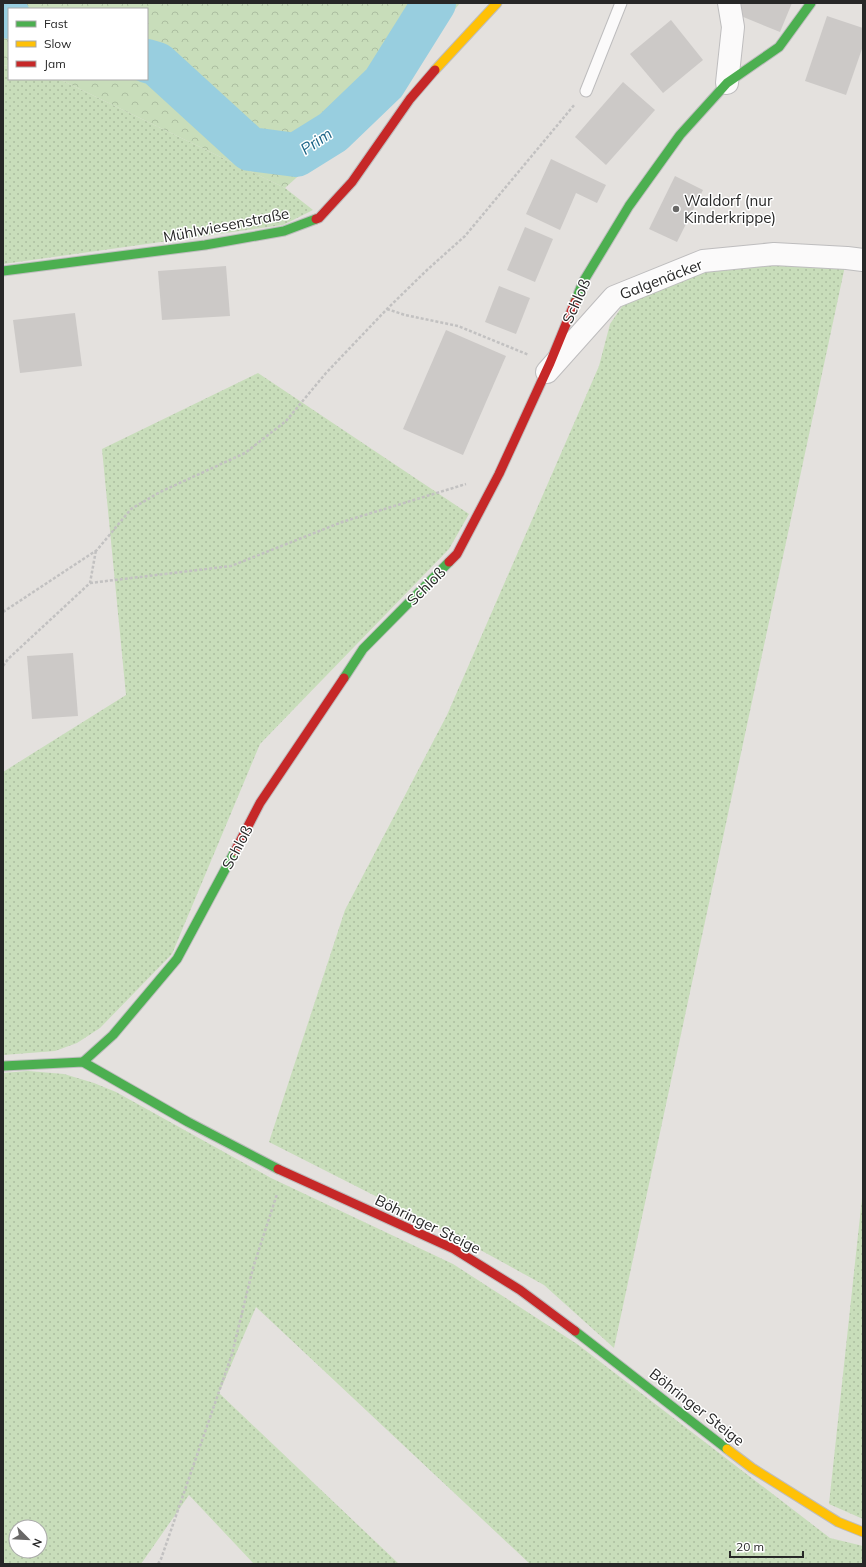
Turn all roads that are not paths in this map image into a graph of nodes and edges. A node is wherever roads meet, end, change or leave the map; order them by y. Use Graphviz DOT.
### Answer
graph roads {
  1 [pos="497,3"];
  2 [pos="621,3"];
  3 [pos="729,3"];
  4 [pos="811,3"];
  5 [pos="727,83"];
  6 [pos="586,91"];
  7 [pos="863,260"];
  8 [pos="3,271"];
  9 [pos="546,371"];
  10 [pos="83,1062"];
  11 [pos="3,1066"];
  12 [pos="863,1532"];
  1 -- 8 [label="street, Mühlwiesenstraße"];
  2 -- 6 [label="lane"];
  3 -- 5 [label="street"];
  4 -- 5 [label="street, Schloß"];
  5 -- 9 [label="street, Schloß"];
  7 -- 9 [label="street, Galgenäcker"];
  9 -- 10 [label="street, Schloß"];
  10 -- 11 [label="street"];
  10 -- 12 [label="street, Böhringer Steige"];
}
